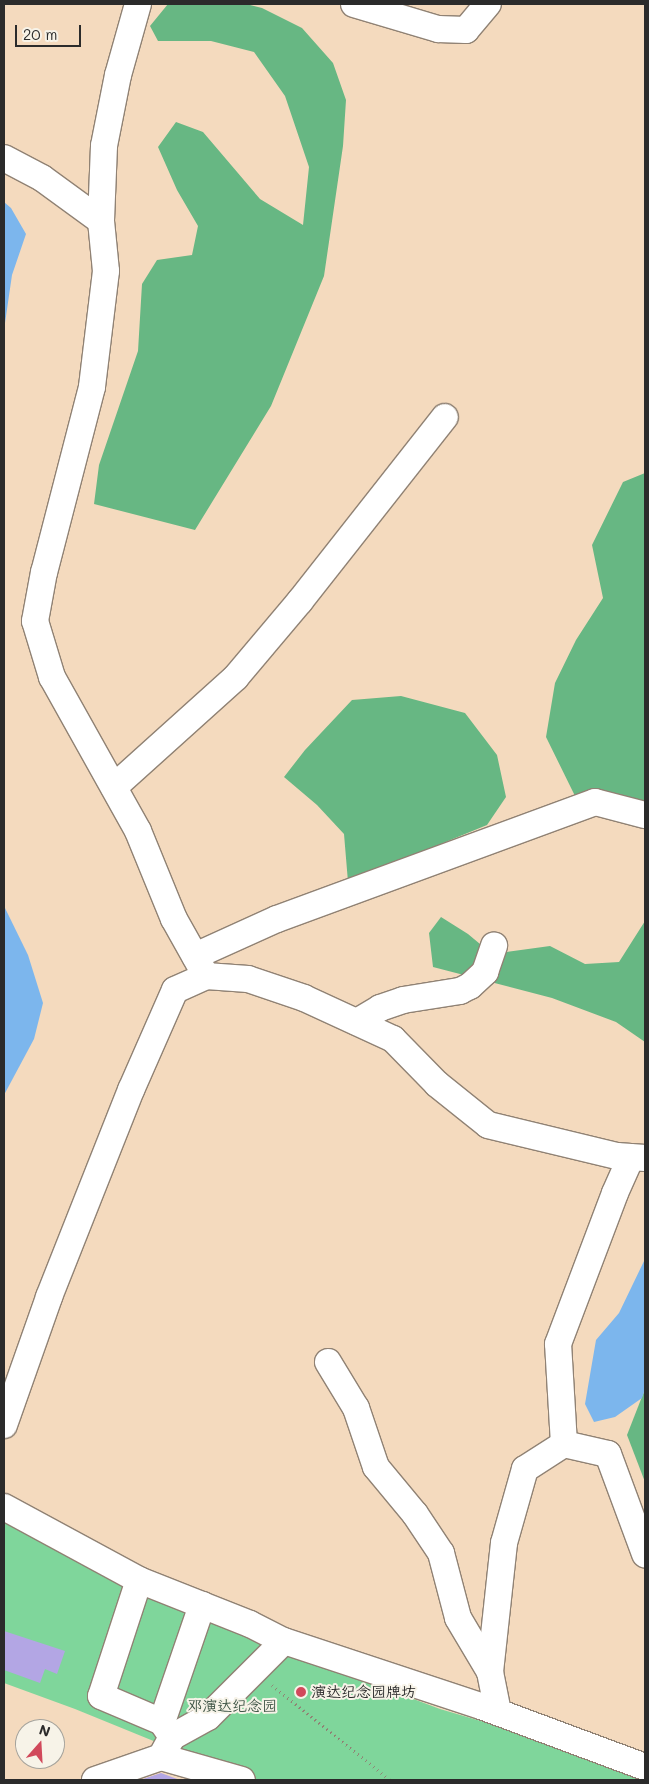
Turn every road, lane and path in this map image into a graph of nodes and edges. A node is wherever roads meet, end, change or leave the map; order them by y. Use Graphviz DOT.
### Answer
graph roads {
  1 [pos="138,4"];
  2 [pos="354,4"];
  3 [pos="488,4"];
  4 [pos="4,158"];
  5 [pos="100,220"];
  6 [pos="445,417"];
  7 [pos="114,787"];
  8 [pos="645,814"];
  9 [pos="494,946"];
  10 [pos="201,966"];
  11 [pos="357,1022"];
  12 [pos="638,1158"];
  13 [pos="328,1362"];
  14 [pos="4,1424"];
  15 [pos="564,1444"];
  16 [pos="5,1512"];
  17 [pos="645,1554"];
  18 [pos="139,1580"];
  19 [pos="202,1605"];
  20 [pos="284,1641"];
  21 [pos="254,1672"];
  22 [pos="490,1672"];
  23 [pos="498,1712"];
  24 [pos="165,1739"];
  25 [pos="645,1767"];
  26 [pos="95,1780"];
  27 [pos="242,1780"];
  28 [pos="390,1780"];
  1 -- 5 [label="street"];
  2 -- 3 [label="street"];
  4 -- 5 [label="street"];
  5 -- 7 [label="street"];
  6 -- 7 [label="street"];
  7 -- 10 [label="street"];
  8 -- 10 [label="street"];
  9 -- 11 [label="street"];
  10 -- 11 [label="street"];
  10 -- 14 [label="street"];
  11 -- 12 [label="street"];
  12 -- 15 [label="street"];
  13 -- 22 [label="street"];
  15 -- 17 [label="street"];
  15 -- 22 [label="street"];
  16 -- 18 [label="street"];
  18 -- 19 [label="street"];
  18 -- 24 [label="street"];
  19 -- 20 [label="street"];
  19 -- 24 [label="street"];
  20 -- 21 [label="street"];
  20 -- 23 [label="street"];
  21 -- 24 [label="street"];
  21 -- 28 [label="path"];
  22 -- 23 [label="street"];
  23 -- 25 [label="street"];
  24 -- 26 [label="street"];
  24 -- 27 [label="street"];
}
